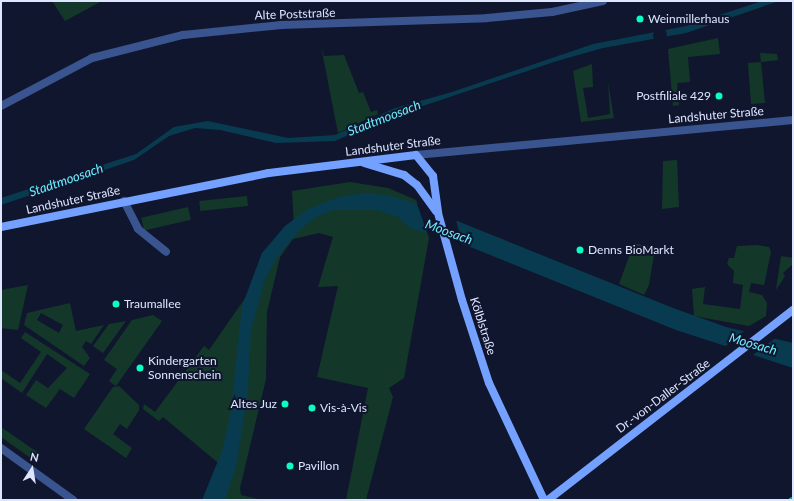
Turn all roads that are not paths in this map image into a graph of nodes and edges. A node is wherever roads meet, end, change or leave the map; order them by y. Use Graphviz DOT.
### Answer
graph roads {
  1 [pos="603,1"];
  2 [pos="1,106"];
  3 [pos="793,120"];
  4 [pos="416,155"];
  5 [pos="359,162"];
  6 [pos="124,201"];
  7 [pos="438,213"];
  8 [pos="1,227"];
  9 [pos="166,252"];
  10 [pos="793,310"];
  11 [pos="1,448"];
  12 [pos="73,500"];
  13 [pos="544,500"];
  14 [pos="548,500"];
  1 -- 2 [label="street, Alte Poststraße"];
  3 -- 4 [label="street, Landshuter Straße"];
  4 -- 5 [label="main road, Landshuter Straße"];
  4 -- 7 [label="main road, Kölblstraße"];
  5 -- 6 [label="main road, Landshuter Straße"];
  5 -- 7 [label="main road"];
  6 -- 8 [label="main road, Landshuter Straße"];
  6 -- 9 [label="street"];
  7 -- 13 [label="main road, Kölblstraße"];
  10 -- 14 [label="main road, Dr.-von-Daller-Straße"];
  11 -- 12 [label="street"];
}
